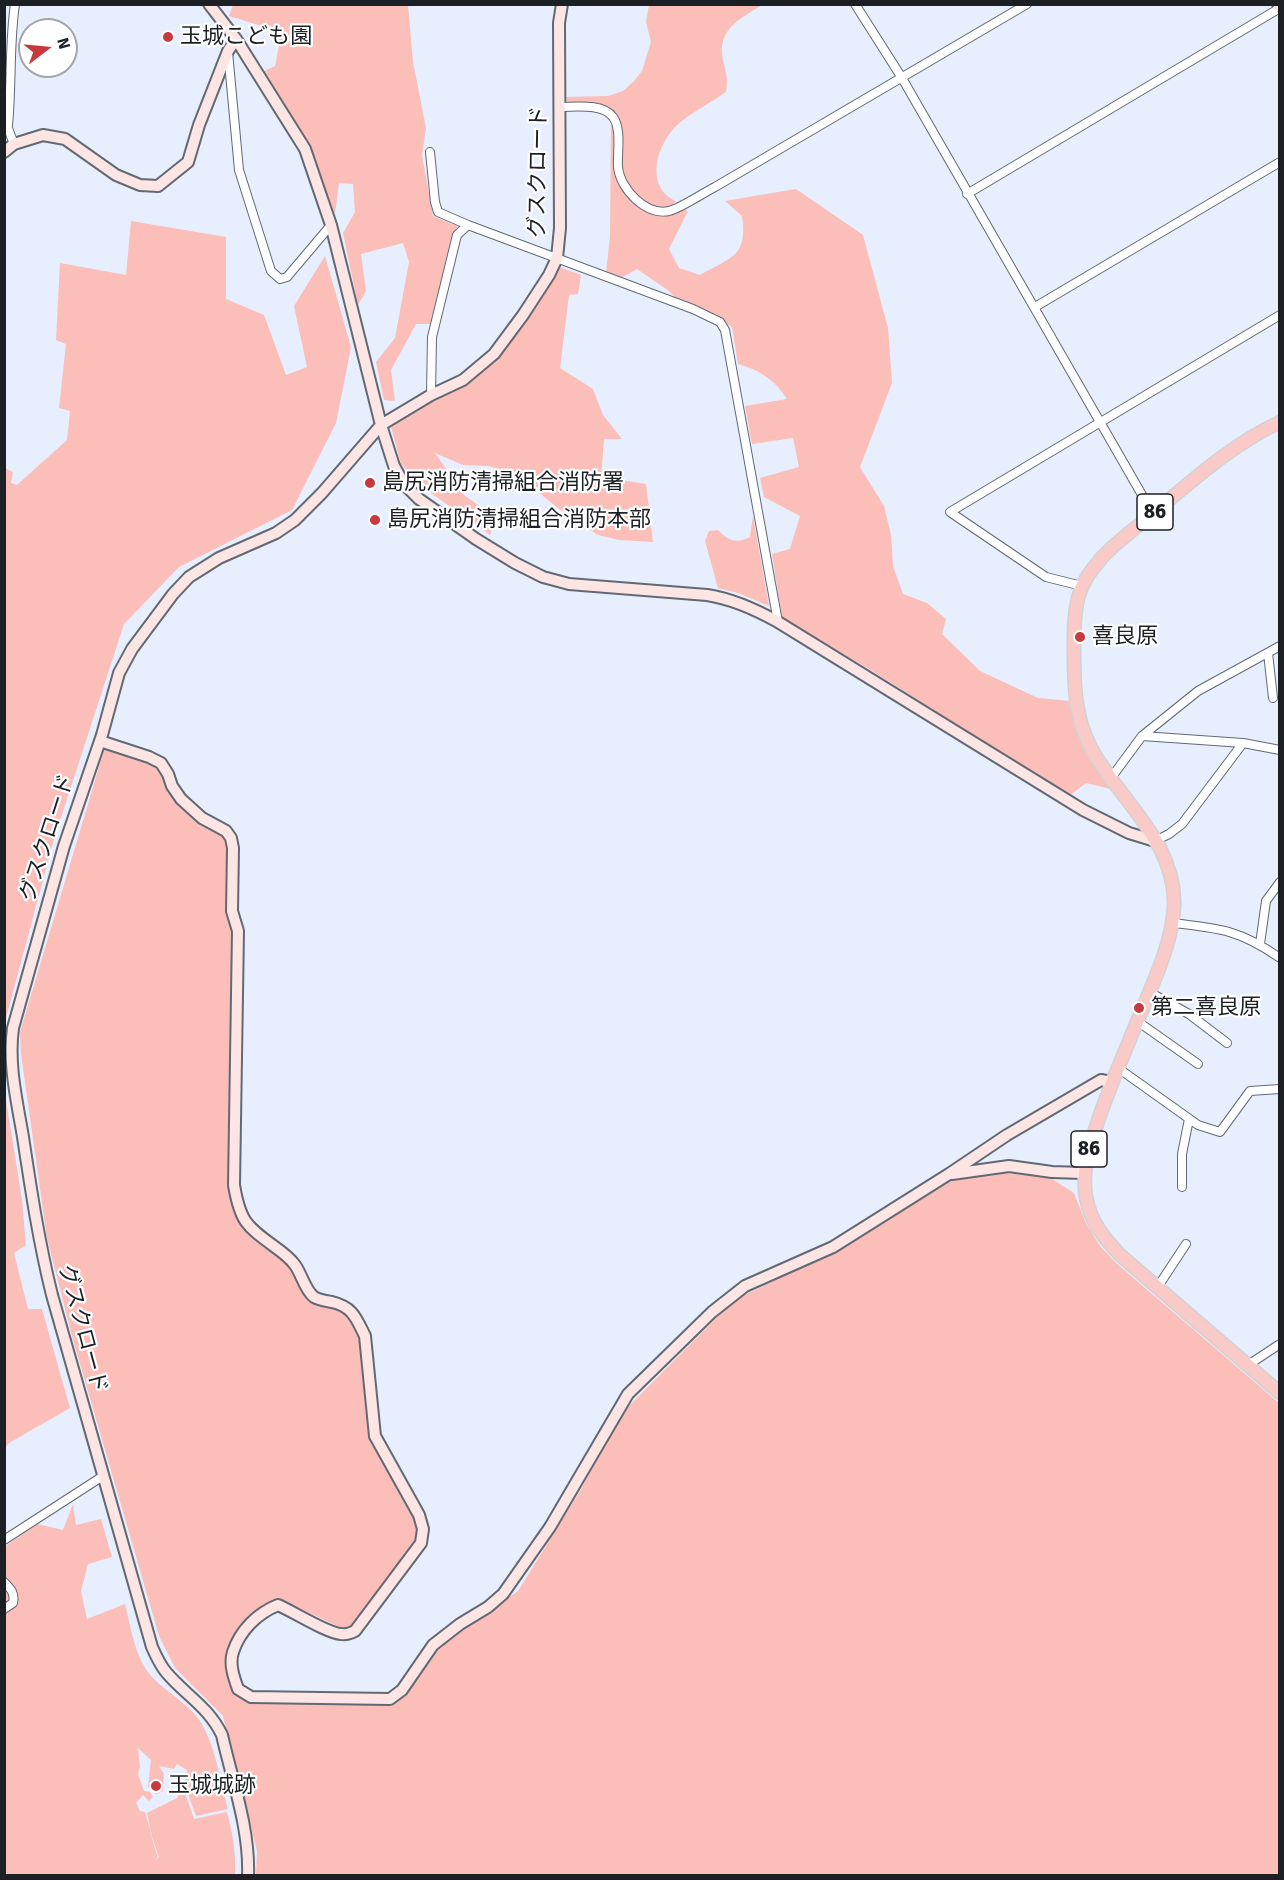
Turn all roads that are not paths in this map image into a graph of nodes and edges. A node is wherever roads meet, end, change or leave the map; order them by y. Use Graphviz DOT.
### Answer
graph roads {
  1 [pos="15,4"];
  2 [pos="209,4"];
  3 [pos="562,4"];
  4 [pos="855,4"];
  5 [pos="1028,4"];
  6 [pos="1279,7"];
  7 [pos="236,39"];
  8 [pos="228,51"];
  9 [pos="902,78"];
  10 [pos="560,107"];
  11 [pos="6,123"];
  12 [pos="14,144"];
  13 [pos="4,152"];
  14 [pos="430,152"];
  15 [pos="1280,162"];
  16 [pos="967,194"];
  17 [pos="331,225"];
  18 [pos="468,225"];
  19 [pos="556,258"];
  20 [pos="1035,307"];
  21 [pos="1280,315"];
  22 [pos="431,395"];
  23 [pos="1101,422"];
  24 [pos="1280,422"];
  25 [pos="381,425"];
  26 [pos="1153,514"];
  27 [pos="1082,586"];
  28 [pos="778,622"];
  29 [pos="1280,646"];
  30 [pos="1268,653"];
  31 [pos="1274,698"];
  32 [pos="1142,736"];
  33 [pos="100,741"];
  34 [pos="1243,743"];
  35 [pos="1280,750"];
  36 [pos="1111,778"];
  37 [pos="1155,841"];
  38 [pos="1280,882"];
  39 [pos="1172,923"];
  40 [pos="1260,944"];
  41 [pos="1280,958"];
  42 [pos="1149,992"];
  43 [pos="1137,1021"];
  44 [pos="1227,1043"];
  45 [pos="1198,1064"];
  46 [pos="1118,1068"];
  47 [pos="1112,1082"];
  48 [pos="1280,1089"];
  49 [pos="1190,1119"];
  50 [pos="1084,1173"];
  51 [pos="949,1174"];
  52 [pos="1182,1187"];
  53 [pos="1186,1244"];
  54 [pos="1157,1288"];
  55 [pos="1279,1344"];
  56 [pos="1248,1365"];
  57 [pos="1280,1393"];
  58 [pos="103,1476"];
  59 [pos="4,1540"];
  60 [pos="4,1582"];
  61 [pos="4,1609"];
  62 [pos="248,1875"];
  1 -- 11 [label="street"];
  2 -- 7 [label="street"];
  3 -- 10 [label="street, グスクロード"];
  4 -- 9 [label="street"];
  5 -- 9 [label="street"];
  6 -- 16 [label="street"];
  7 -- 8 [label="street"];
  7 -- 17 [label="street"];
  8 -- 12 [label="street"];
  8 -- 17 [label="street"];
  9 -- 10 [label="street"];
  9 -- 16 [label="street"];
  10 -- 19 [label="street, グスクロード"];
  11 -- 12 [label="street"];
  12 -- 13 [label="street"];
  14 -- 18 [label="street"];
  15 -- 20 [label="street"];
  16 -- 20 [label="street"];
  17 -- 25 [label="street"];
  18 -- 19 [label="street"];
  18 -- 22 [label="street"];
  19 -- 22 [label="street, グスクロード"];
  19 -- 28 [label="street"];
  20 -- 23 [label="street"];
  21 -- 23 [label="street"];
  22 -- 25 [label="street, グスクロード"];
  23 -- 26 [label="street"];
  23 -- 27 [label="street"];
  24 -- 26 [label="main road, 86"];
  25 -- 28 [label="street"];
  25 -- 33 [label="street, グスクロード"];
  26 -- 27 [label="main road, 86"];
  27 -- 36 [label="main road, 86"];
  28 -- 37 [label="street"];
  29 -- 30 [label="street"];
  30 -- 31 [label="street"];
  30 -- 32 [label="street"];
  32 -- 34 [label="street"];
  32 -- 36 [label="street"];
  33 -- 51 [label="street"];
  33 -- 58 [label="street, グスクロード"];
  34 -- 35 [label="street"];
  34 -- 37 [label="street"];
  36 -- 37 [label="main road, 86"];
  37 -- 39 [label="main road, 86"];
  38 -- 40 [label="street"];
  39 -- 40 [label="street"];
  39 -- 42 [label="main road, 86"];
  40 -- 41 [label="street"];
  42 -- 43 [label="main road, 86"];
  42 -- 44 [label="street"];
  43 -- 45 [label="street"];
  43 -- 46 [label="main road, 86"];
  46 -- 47 [label="main road, 86"];
  46 -- 49 [label="street"];
  47 -- 50 [label="main road, 86"];
  47 -- 51 [label="street"];
  48 -- 49 [label="street"];
  49 -- 52 [label="street"];
  50 -- 51 [label="street"];
  50 -- 54 [label="main road, 86"];
  53 -- 54 [label="street"];
  54 -- 56 [label="main road, 86"];
  55 -- 56 [label="street"];
  56 -- 57 [label="main road, 86"];
  58 -- 59 [label="street"];
  58 -- 62 [label="street, グスクロード"];
  60 -- 61 [label="street"];
}
